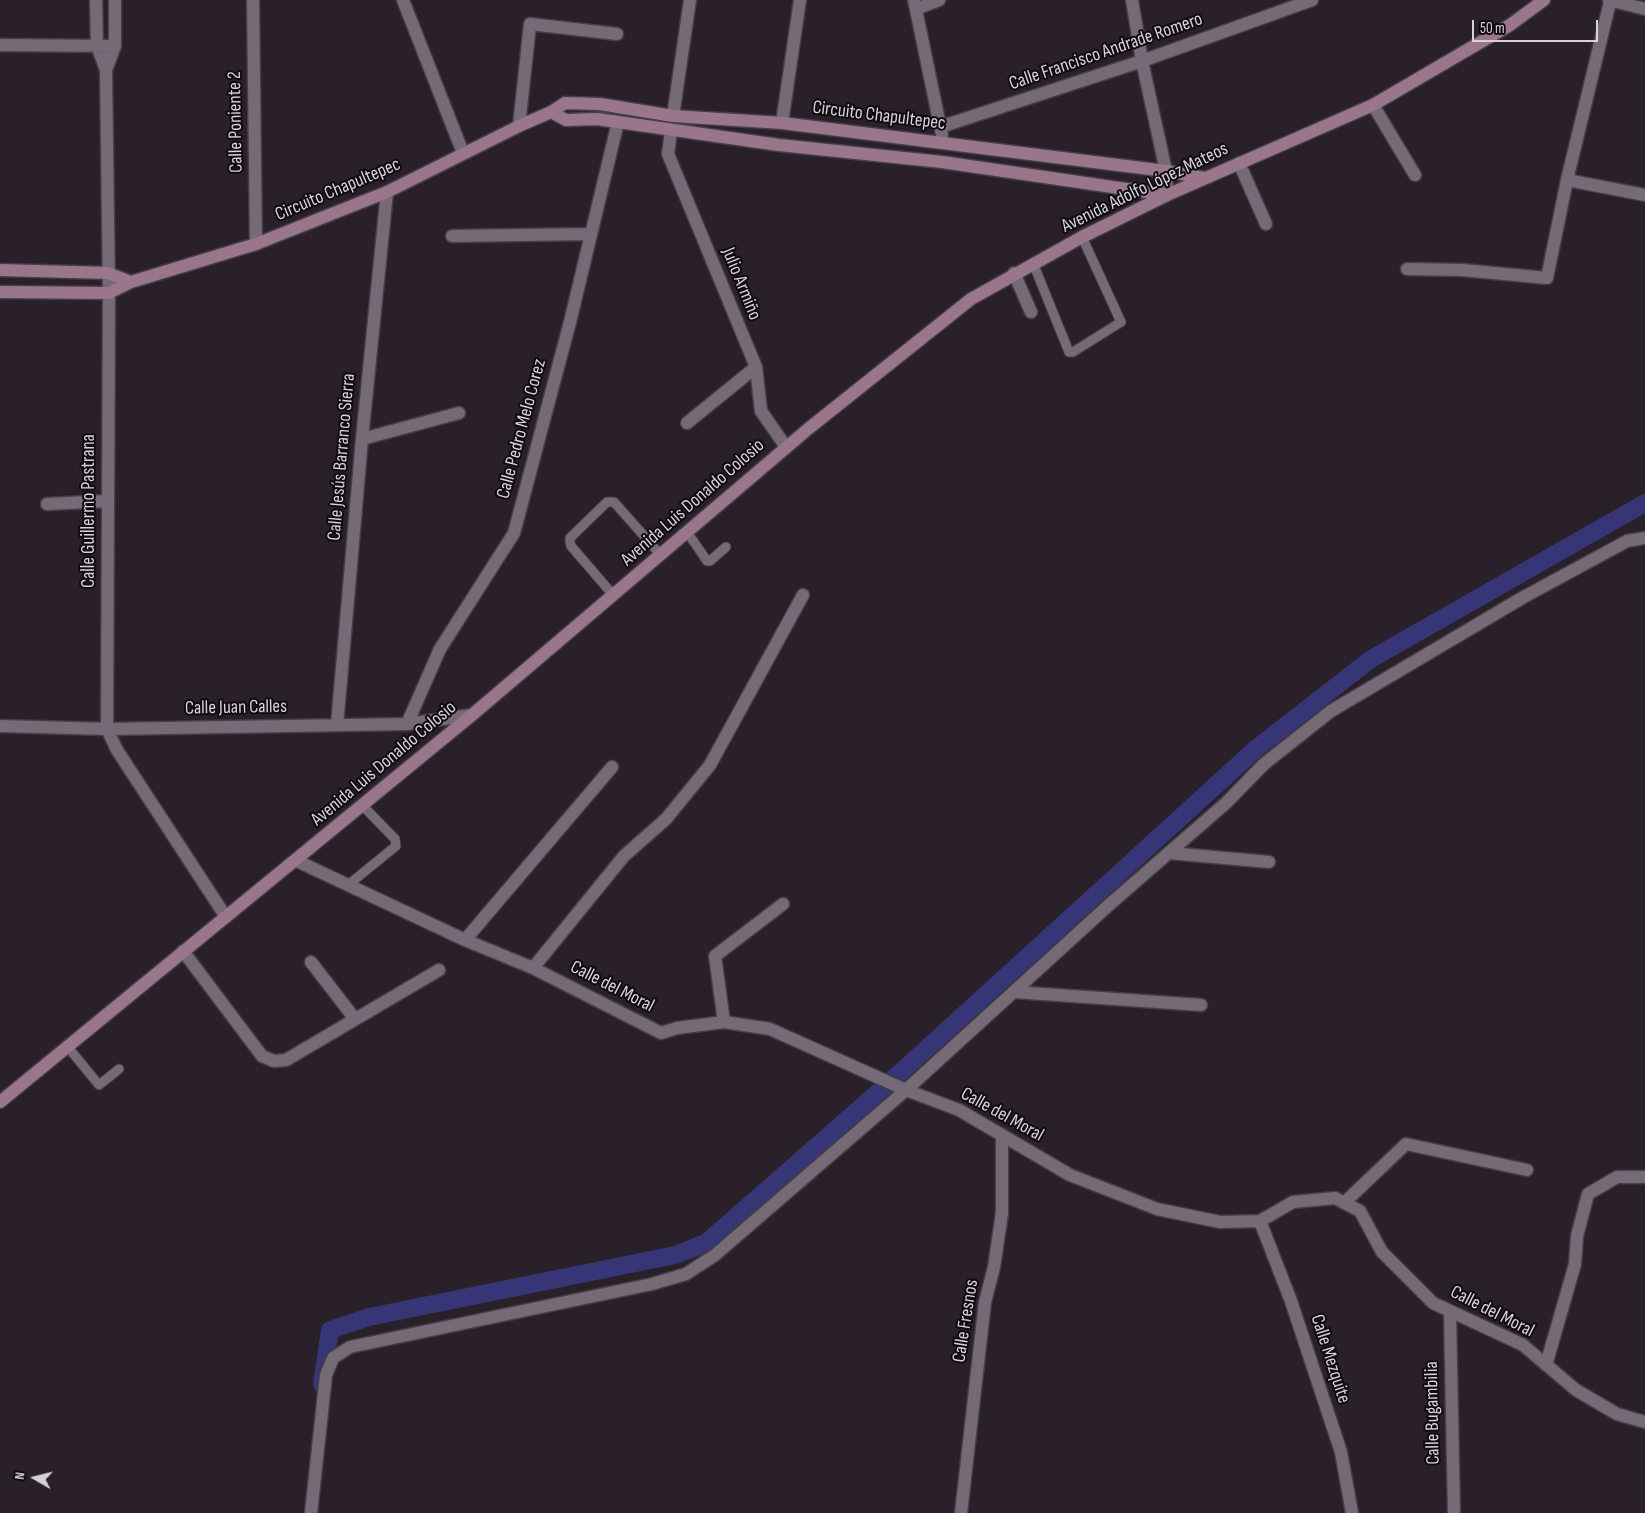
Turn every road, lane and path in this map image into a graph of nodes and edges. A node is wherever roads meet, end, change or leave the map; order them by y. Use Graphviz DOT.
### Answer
graph roads {
  1 [pos="96,0"];
  2 [pos="115,0"];
  3 [pos="253,0"];
  4 [pos="403,0"];
  5 [pos="690,0"];
  6 [pos="800,0"];
  7 [pos="940,0"];
  8 [pos="1132,0"];
  9 [pos="1312,0"];
  10 [pos="1544,0"];
  11 [pos="1610,1"];
  12 [pos="915,4"];
  13 [pos="1645,9"];
  14 [pos="617,34"];
  15 [pos="0,45"];
  16 [pos="97,46"];
  17 [pos="115,46"];
  18 [pos="1142,61"];
  19 [pos="106,70"];
  20 [pos="1373,105"];
  21 [pos="551,112"];
  22 [pos="673,116"];
  23 [pos="618,122"];
  24 [pos="782,124"];
  25 [pos="519,126"];
  26 [pos="940,127"];
  27 [pos="671,131"];
  28 [pos="944,143"];
  29 [pos="463,153"];
  30 [pos="1239,163"];
  31 [pos="1166,171"];
  32 [pos="1415,175"];
  33 [pos="1204,178"];
  34 [pos="1567,180"];
  35 [pos="387,192"];
  36 [pos="1645,195"];
  37 [pos="1167,196"];
  38 [pos="1266,224"];
  39 [pos="591,234"];
  40 [pos="452,236"];
  41 [pos="1082,237"];
  42 [pos="256,244"];
  43 [pos="1033,263"];
  44 [pos="1406,269"];
  45 [pos="0,270"];
  46 [pos="108,273"];
  47 [pos="1014,273"];
  48 [pos="131,282"];
  49 [pos="0,292"];
  50 [pos="109,293"];
  51 [pos="1031,312"];
  52 [pos="756,367"];
  53 [pos="460,413"];
  54 [pos="687,423"];
  55 [pos="362,439"];
  56 [pos="786,447"];
  57 [pos="107,501"];
  58 [pos="47,504"];
  59 [pos="687,532"];
  60 [pos="1645,538"];
  61 [pos="726,547"];
  62 [pos="660,554"];
  63 [pos="802,595"];
  64 [pos="614,596"];
  65 [pos="472,715"];
  66 [pos="407,724"];
  67 [pos="336,725"];
  68 [pos="0,726"];
  69 [pos="107,729"];
  70 [pos="612,767"];
  71 [pos="364,806"];
  72 [pos="1169,853"];
  73 [pos="297,861"];
  74 [pos="1269,862"];
  75 [pos="348,885"];
  76 [pos="783,904"];
  77 [pos="226,917"];
  78 [pos="470,942"];
  79 [pos="183,951"];
  80 [pos="311,962"];
  81 [pos="527,966"];
  82 [pos="439,970"];
  83 [pos="1014,992"];
  84 [pos="1201,1004"];
  85 [pos="355,1019"];
  86 [pos="724,1022"];
  87 [pos="67,1046"];
  88 [pos="119,1069"];
  89 [pos="903,1089"];
  90 [pos="0,1102"];
  91 [pos="1002,1135"];
  92 [pos="1527,1170"];
  93 [pos="1645,1177"];
  94 [pos="1344,1203"];
  95 [pos="1260,1221"];
  96 [pos="1450,1313"];
  97 [pos="1546,1365"];
  98 [pos="1644,1423"];
  99 [pos="311,1513"];
  100 [pos="961,1513"];
  101 [pos="1352,1513"];
  102 [pos="1454,1513"];
  1 -- 16 [label="street, Calle Guillermo Pastrana"];
  2 -- 17 [label="street, Calle Guillermo Pastrana"];
  3 -- 42 [label="street, Calle Poniente 2"];
  4 -- 29 [label="street"];
  5 -- 22 [label="street"];
  6 -- 24 [label="street"];
  7 -- 12 [label="street"];
  8 -- 18 [label="street"];
  9 -- 18 [label="street, Calle Francisco Andrade Romero"];
  10 -- 20 [label="main road, Avenida Adolfo López Mateos"];
  11 -- 13 [label="street"];
  11 -- 34 [label="street"];
  12 -- 26 [label="street"];
  14 -- 25 [label="street"];
  15 -- 16 [label="street"];
  16 -- 17 [label="street"];
  16 -- 19 [label="street, Calle Guillermo Pastrana"];
  17 -- 19 [label="street, Calle Guillermo Pastrana"];
  18 -- 26 [label="street, Calle Francisco Andrade Romero"];
  18 -- 31 [label="street"];
  19 -- 46 [label="street, Calle Guillermo Pastrana"];
  20 -- 30 [label="main road, Avenida Adolfo López Mateos"];
  20 -- 32 [label="street"];
  21 -- 22 [label="main road, Circuito Chapultepec"];
  21 -- 23 [label="main road, Circuito Chapultepec"];
  21 -- 25 [label="main road, Circuito Chapultepec"];
  22 -- 24 [label="main road, Circuito Chapultepec"];
  23 -- 27 [label="main road, Circuito Chapultepec"];
  23 -- 39 [label="street, Calle Pedro Melo Corez"];
  24 -- 28 [label="main road, Circuito Chapultepec"];
  25 -- 29 [label="main road, Circuito Chapultepec"];
  26 -- 28 [label="street"];
  27 -- 37 [label="main road, Circuito Chapultepec"];
  27 -- 52 [label="street, Julio Armiño"];
  28 -- 31 [label="main road, Circuito Chapultepec"];
  29 -- 35 [label="main road, Circuito Chapultepec"];
  30 -- 33 [label="main road, Avenida Adolfo López Mateos"];
  30 -- 38 [label="street"];
  31 -- 33 [label="main road, Circuito Chapultepec"];
  31 -- 37 [label="street"];
  33 -- 37 [label="main road, Avenida Adolfo López Mateos"];
  34 -- 36 [label="street"];
  34 -- 44 [label="street"];
  35 -- 42 [label="main road, Circuito Chapultepec"];
  35 -- 55 [label="street, Calle Jesús Barranco Sierra"];
  37 -- 41 [label="main road, Avenida Adolfo López Mateos"];
  39 -- 40 [label="street"];
  39 -- 66 [label="street, Calle Pedro Melo Corez"];
  41 -- 43 [label="main road, Avenida Adolfo López Mateos"];
  41 -- 43 [label="lane"];
  42 -- 48 [label="main road, Circuito Chapultepec"];
  43 -- 47 [label="main road, Avenida Adolfo López Mateos"];
  45 -- 46 [label="main road"];
  46 -- 48 [label="main road"];
  46 -- 50 [label="street, Calle Guillermo Pastrana"];
  47 -- 51 [label="street"];
  47 -- 56 [label="main road, Avenida Adolfo López Mateos"];
  48 -- 50 [label="main road, Circuito Chapultepec"];
  49 -- 50 [label="main road, Circuito Chapultepec"];
  50 -- 57 [label="street, Calle Guillermo Pastrana"];
  52 -- 54 [label="street"];
  52 -- 56 [label="street, Julio Armiño"];
  53 -- 55 [label="street"];
  55 -- 67 [label="street, Calle Jesús Barranco Sierra"];
  56 -- 59 [label="main road, Avenida Luis Donaldo Colosio"];
  57 -- 58 [label="street"];
  57 -- 69 [label="street, Calle Guillermo Pastrana"];
  59 -- 61 [label="lane"];
  59 -- 62 [label="main road, Avenida Luis Donaldo Colosio"];
  60 -- 72 [label="street"];
  62 -- 64 [label="main road, Avenida Luis Donaldo Colosio"];
  62 -- 64 [label="lane"];
  63 -- 81 [label="street"];
  64 -- 65 [label="main road, Avenida Luis Donaldo Colosio"];
  65 -- 66 [label="street, Calle Juan Calles"];
  65 -- 71 [label="main road, Avenida Luis Donaldo Colosio"];
  66 -- 67 [label="street, Calle Juan Calles"];
  67 -- 69 [label="street, Calle Juan Calles"];
  68 -- 69 [label="street, Calle Juan Calles"];
  69 -- 77 [label="street, Calle Guillermo Pastrana"];
  70 -- 78 [label="street"];
  71 -- 73 [label="main road, Avenida Luis Donaldo Colosio"];
  71 -- 75 [label="lane"];
  72 -- 74 [label="street"];
  72 -- 83 [label="street"];
  73 -- 75 [label="street, Calle del Moral"];
  73 -- 77 [label="main road, Avenida Luis Donaldo Colosio"];
  75 -- 78 [label="street, Calle del Moral"];
  76 -- 86 [label="street"];
  77 -- 79 [label="main road, Avenida Luis Donaldo Colosio"];
  78 -- 81 [label="street, Calle del Moral"];
  79 -- 85 [label="street"];
  79 -- 87 [label="main road, Avenida Luis Donaldo Colosio"];
  80 -- 85 [label="street"];
  81 -- 86 [label="street, Calle del Moral"];
  82 -- 85 [label="street"];
  83 -- 84 [label="street"];
  83 -- 89 [label="street"];
  86 -- 89 [label="street, Calle del Moral"];
  87 -- 88 [label="lane"];
  87 -- 90 [label="main road, Avenida Luis Donaldo Colosio"];
  89 -- 91 [label="street, Calle del Moral"];
  89 -- 99 [label="street"];
  91 -- 95 [label="street, Calle del Moral"];
  91 -- 100 [label="street, Calle Fresnos"];
  92 -- 94 [label="street"];
  93 -- 97 [label="street"];
  94 -- 95 [label="street, Calle del Moral"];
  94 -- 96 [label="street, Calle del Moral"];
  95 -- 101 [label="street, Calle Mezquite"];
  96 -- 97 [label="street, Calle del Moral"];
  96 -- 102 [label="street, Calle Bugambilia"];
  97 -- 98 [label="street, Calle del Moral"];
}
